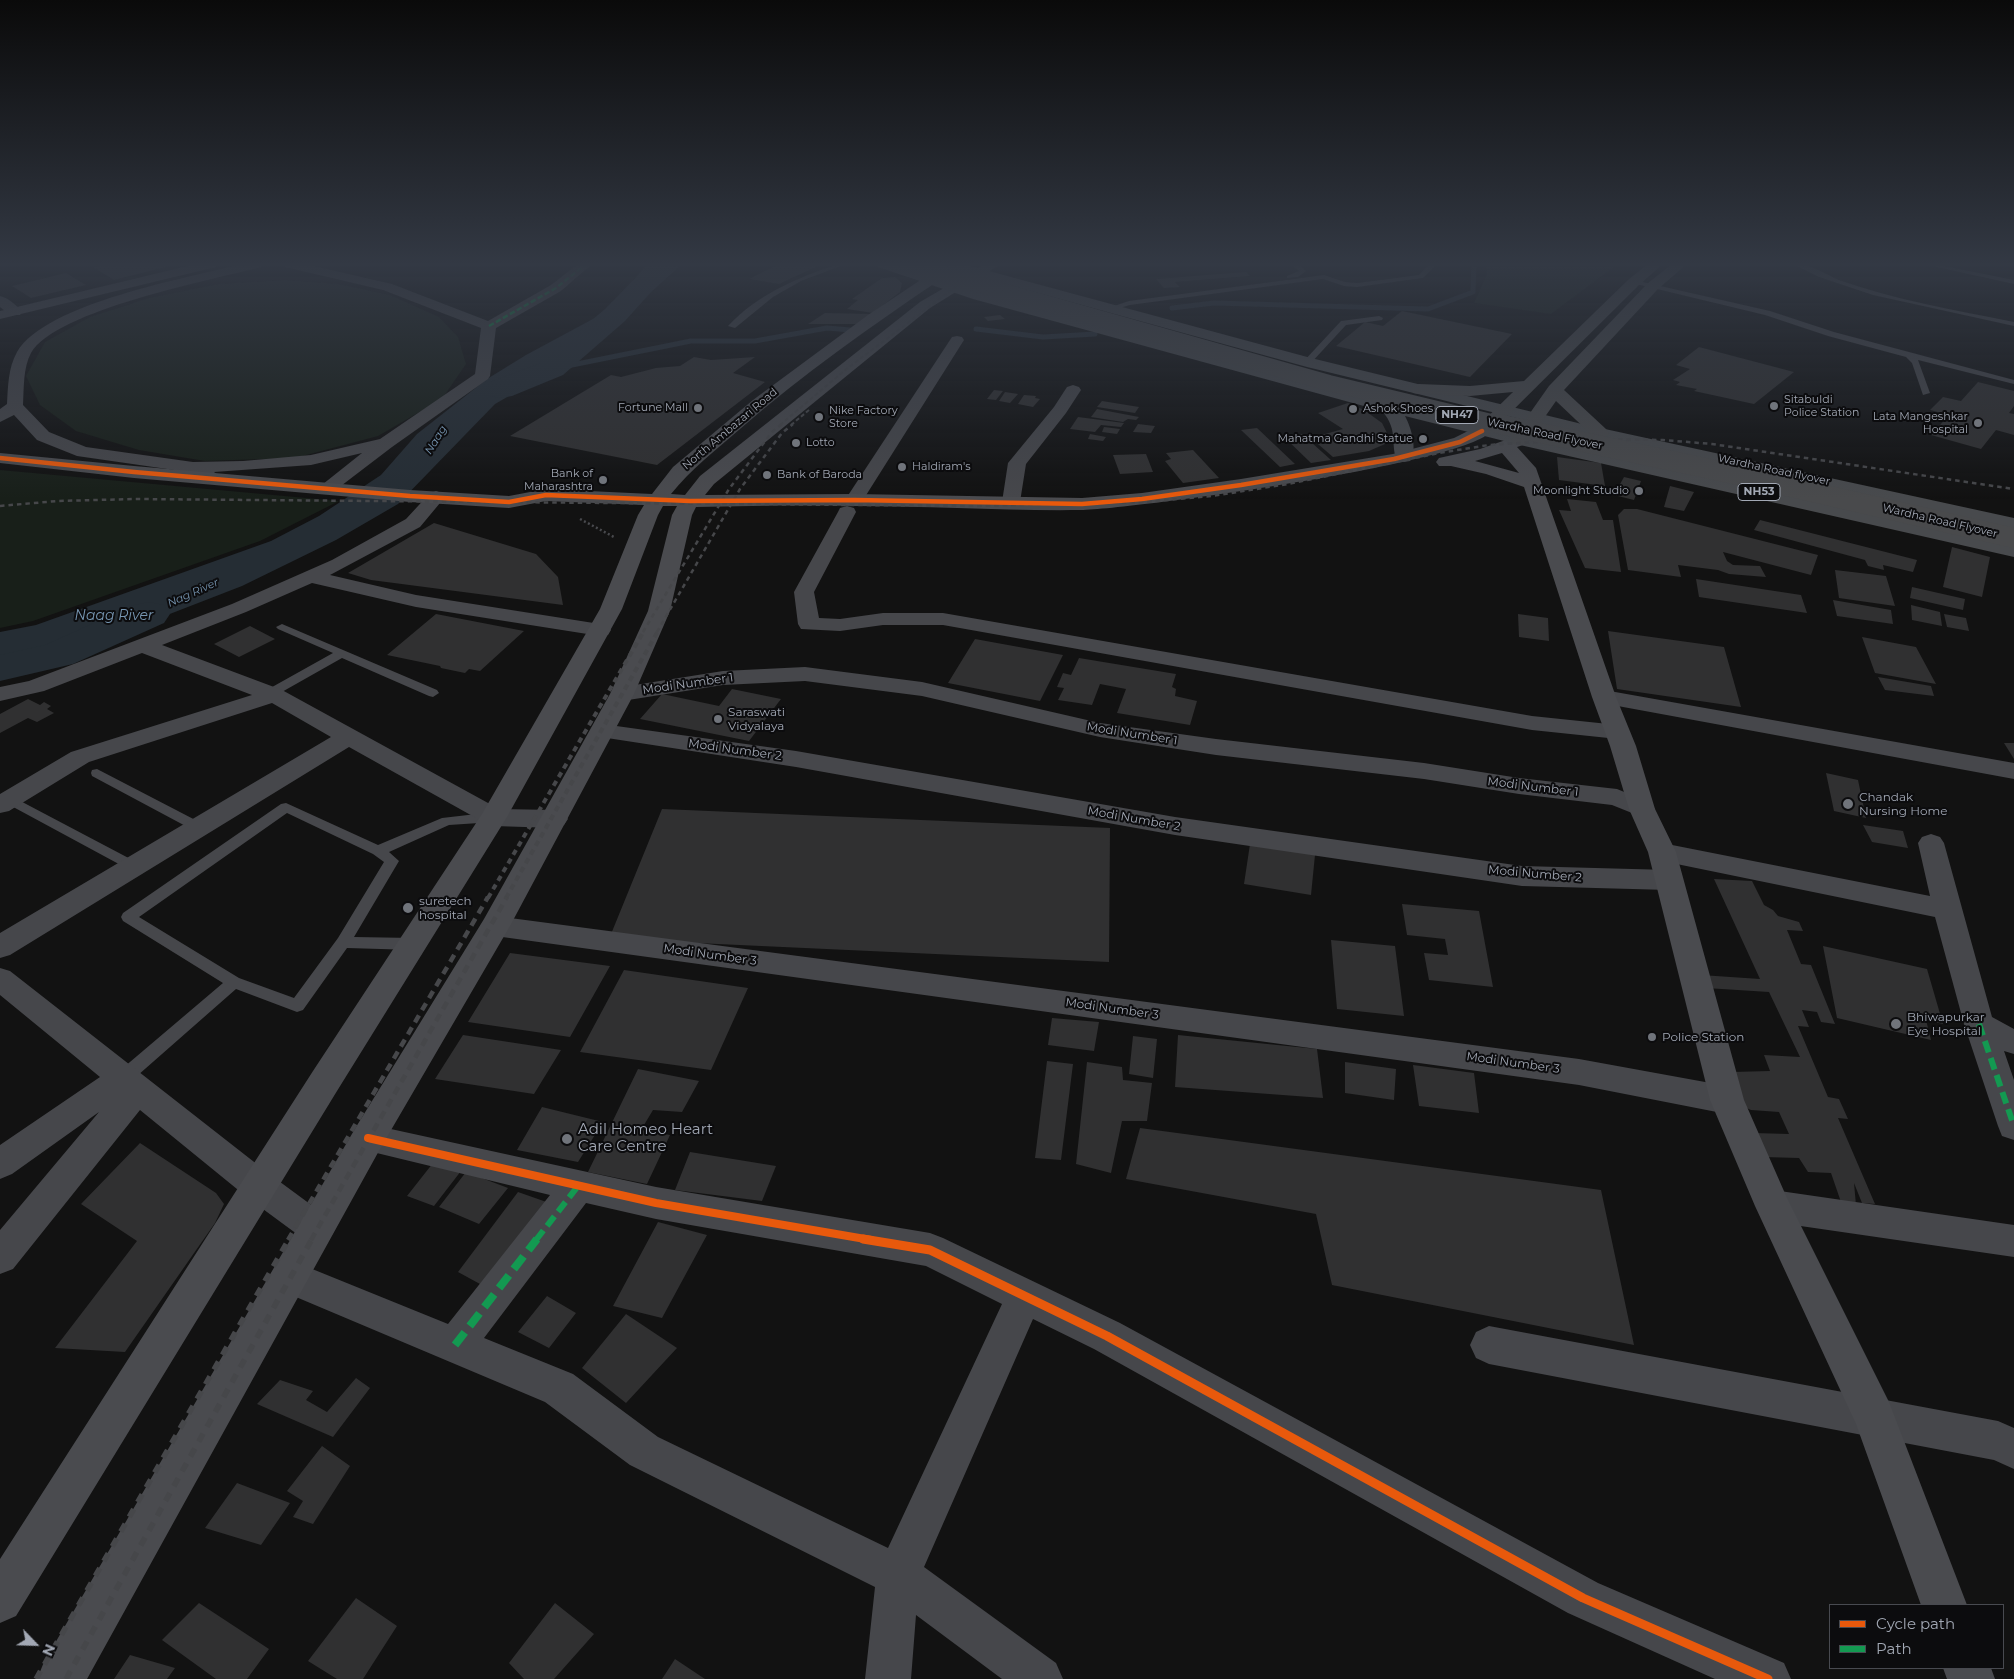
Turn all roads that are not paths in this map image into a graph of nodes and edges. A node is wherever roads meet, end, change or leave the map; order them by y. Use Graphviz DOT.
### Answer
graph roads {
  1 [pos="32,342"];
  2 [pos="487,342"];
  3 [pos="866,342"];
  4 [pos="955,342"];
  5 [pos="1148,342"];
  6 [pos="1181,342"];
  7 [pos="1181,342"];
  8 [pos="1235,342"];
  9 [pos="1326,342"];
  10 [pos="1572,342"];
  11 [pos="1600,342"];
  12 [pos="1863,342"];
  13 [pos="1909,355"];
  14 [pos="1308,362"];
  15 [pos="2014,382"];
  16 [pos="1529,385"];
  17 [pos="1419,389"];
  18 [pos="1073,390"];
  19 [pos="1555,390"];
  20 [pos="1926,393"];
  21 [pos="15,406"];
  22 [pos="1389,408"];
  23 [pos="1505,410"];
  24 [pos="0,417"];
  25 [pos="1535,417"];
  26 [pos="1600,432"];
  27 [pos="1503,438"];
  28 [pos="386,443"];
  29 [pos="1404,457"];
  30 [pos="0,458"];
  31 [pos="1449,462"];
  32 [pos="192,466"];
  33 [pos="214,479"];
  34 [pos="1533,484"];
  35 [pos="333,489"];
  36 [pos="436,497"];
  37 [pos="509,502"];
  38 [pos="1011,502"];
  39 [pos="851,506"];
  40 [pos="669,508"];
  41 [pos="2014,524"];
  42 [pos="2014,531"];
  43 [pos="2014,538"];
  44 [pos="2014,550"];
  45 [pos="310,577"];
  46 [pos="282,627"];
  47 [pos="600,630"];
  48 [pos="141,645"];
  49 [pos="342,653"];
  50 [pos="0,694"];
  51 [pos="272,694"];
  52 [pos="433,694"];
  53 [pos="622,694"];
  54 [pos="1604,697"];
  55 [pos="602,731"];
  56 [pos="1618,732"];
  57 [pos="348,737"];
  58 [pos="2014,771"];
  59 [pos="97,772"];
  60 [pos="5,802"];
  61 [pos="1642,809"];
  62 [pos="494,817"];
  63 [pos="555,819"];
  64 [pos="198,827"];
  65 [pos="1931,843"];
  66 [pos="378,851"];
  67 [pos="133,866"];
  68 [pos="1666,866"];
  69 [pos="1947,909"];
  70 [pos="495,926"];
  71 [pos="343,942"];
  72 [pos="414,944"];
  73 [pos="0,947"];
  74 [pos="0,980"];
  75 [pos="234,982"];
  76 [pos="1979,1024"];
  77 [pos="2014,1042"];
  78 [pos="131,1084"];
  79 [pos="1727,1100"];
  80 [pos="2014,1126"];
  81 [pos="368,1138"];
  82 [pos="0,1164"];
  83 [pos="578,1186"];
  84 [pos="260,1187"];
  85 [pos="1773,1206"];
  86 [pos="317,1229"];
  87 [pos="2014,1241"];
  88 [pos="0,1257"];
  89 [pos="290,1277"];
  90 [pos="1025,1296"];
  91 [pos="455,1345"];
  92 [pos="1489,1345"];
  93 [pos="1874,1417"];
  94 [pos="2014,1449"];
  95 [pos="898,1575"];
  96 [pos="0,1600"];
  97 [pos="1944,1604"];
  98 [pos="61,1679"];
  99 [pos="888,1679"];
  100 [pos="1040,1679"];
  101 [pos="1768,1679"];
  1 -- 21 [label="street"];
  2 -- 28 [label="street"];
  3 -- 40 [label="street"];
  4 -- 39 [label="street"];
  5 -- 22 [label="main road"];
  6 -- 43 [label="highway, Wardha Road Flyover / NH47, bridge"];
  7 -- 42 [label="highway, Wardha Road Flyover / NH47"];
  8 -- 14 [label="main road, Wardha Road flyover"];
  9 -- 14 [label="lane"];
  10 -- 16 [label="highway"];
  11 -- 19 [label="highway"];
  12 -- 13 [label="lane"];
  13 -- 15 [label="lane"];
  13 -- 20 [label="lane"];
  14 -- 17 [label="main road, Wardha Road flyover"];
  16 -- 17 [label="highway"];
  16 -- 23 [label="highway"];
  17 -- 23 [label="main road, Wardha Road flyover"];
  18 -- 38 [label="street"];
  19 -- 25 [label="highway"];
  19 -- 26 [label="highway"];
  21 -- 24 [label="street"];
  21 -- 32 [label="street"];
  22 -- 27 [label="main road"];
  22 -- 29 [label="main road"];
  23 -- 25 [label="main road, Wardha Road flyover"];
  23 -- 27 [label="highway"];
  25 -- 26 [label="main road, Wardha Road flyover / NH53"];
  25 -- 27 [label="highway"];
  26 -- 41 [label="main road, Wardha Road flyover / NH53"];
  27 -- 29 [label="street"];
  27 -- 31 [label="street"];
  27 -- 34 [label="street"];
  27 -- 44 [label="main road, NH53"];
  28 -- 32 [label="street"];
  28 -- 35 [label="street"];
  29 -- 38 [label="street"];
  30 -- 33 [label="street"];
  31 -- 34 [label="street"];
  31 -- 39 [label="street"];
  32 -- 33 [label="street"];
  33 -- 35 [label="street"];
  34 -- 54 [label="street"];
  35 -- 36 [label="street"];
  36 -- 37 [label="street"];
  36 -- 45 [label="street"];
  37 -- 40 [label="street"];
  37 -- 40 [label="street"];
  38 -- 39 [label="street"];
  39 -- 40 [label="street"];
  39 -- 56 [label="street"];
  40 -- 47 [label="street"];
  40 -- 53 [label="street"];
  45 -- 47 [label="street"];
  45 -- 48 [label="street"];
  46 -- 49 [label="lane"];
  47 -- 62 [label="street"];
  48 -- 50 [label="street"];
  48 -- 51 [label="street"];
  49 -- 51 [label="lane"];
  49 -- 52 [label="lane"];
  51 -- 57 [label="street"];
  51 -- 60 [label="street"];
  53 -- 55 [label="street"];
  53 -- 61 [label="street, Modi Number 1"];
  54 -- 56 [label="street"];
  54 -- 58 [label="street"];
  55 -- 63 [label="street"];
  55 -- 68 [label="street, Modi Number 2"];
  56 -- 61 [label="street"];
  57 -- 62 [label="street"];
  57 -- 64 [label="street"];
  59 -- 64 [label="lane"];
  60 -- 67 [label="lane"];
  61 -- 68 [label="street"];
  62 -- 63 [label="street"];
  62 -- 66 [label="lane"];
  62 -- 72 [label="street"];
  63 -- 70 [label="street"];
  64 -- 67 [label="street"];
  65 -- 69 [label="street"];
  66 -- 71 [label="lane"];
  66 -- 75 [label="lane"];
  67 -- 73 [label="street"];
  68 -- 69 [label="street, Modi Number 2"];
  68 -- 79 [label="street"];
  69 -- 76 [label="street"];
  70 -- 79 [label="street, Modi Number 3"];
  70 -- 81 [label="street"];
  71 -- 72 [label="lane"];
  71 -- 75 [label="lane"];
  72 -- 84 [label="street"];
  74 -- 78 [label="street"];
  75 -- 78 [label="lane"];
  76 -- 77 [label="street"];
  76 -- 80 [label="street"];
  78 -- 82 [label="street"];
  78 -- 84 [label="street"];
  78 -- 88 [label="street"];
  79 -- 85 [label="street"];
  81 -- 83 [label="street"];
  81 -- 86 [label="street"];
  83 -- 90 [label="street"];
  83 -- 91 [label="street"];
  84 -- 86 [label="street"];
  84 -- 96 [label="street"];
  85 -- 87 [label="street"];
  85 -- 93 [label="street"];
  86 -- 89 [label="street"];
  89 -- 91 [label="street"];
  89 -- 98 [label="street"];
  90 -- 95 [label="street"];
  90 -- 101 [label="street"];
  91 -- 95 [label="street"];
  92 -- 93 [label="street"];
  93 -- 94 [label="street"];
  93 -- 97 [label="street"];
  95 -- 99 [label="street"];
  95 -- 100 [label="street"];
}
